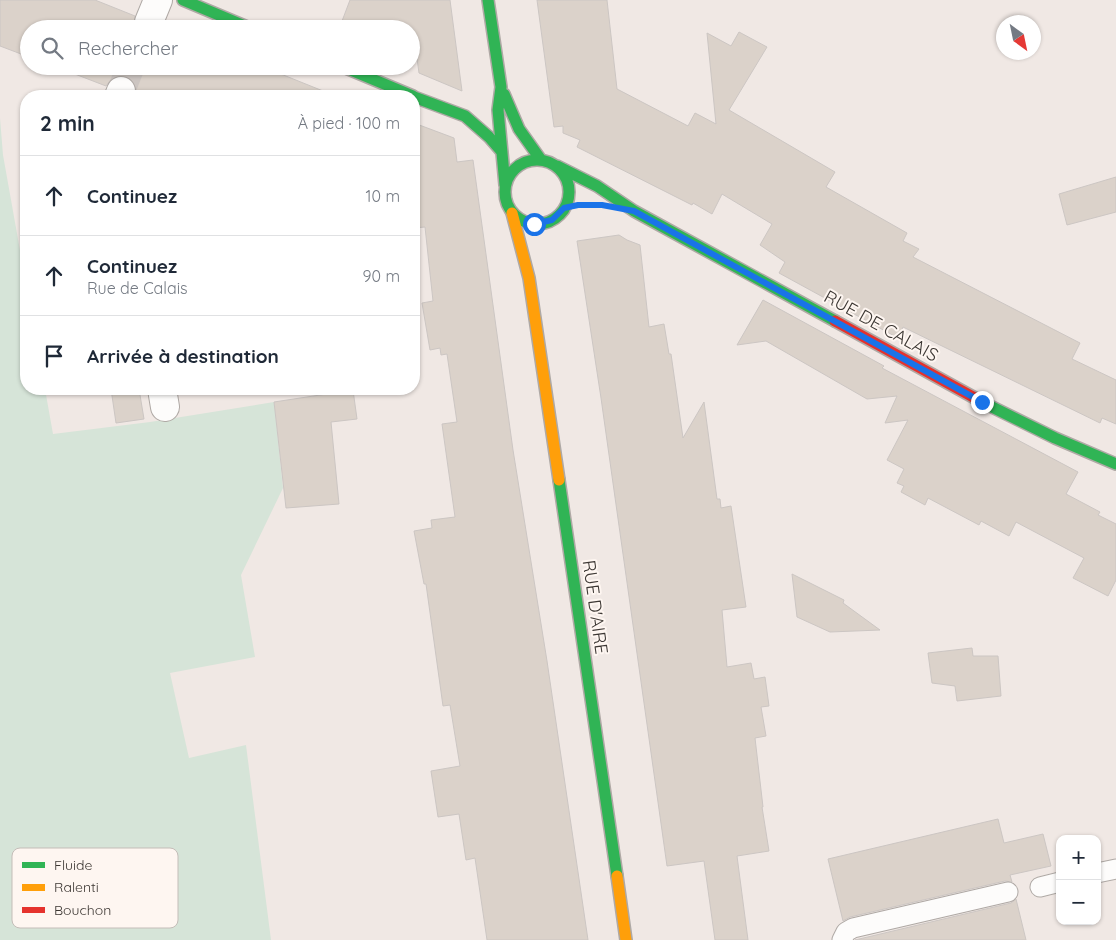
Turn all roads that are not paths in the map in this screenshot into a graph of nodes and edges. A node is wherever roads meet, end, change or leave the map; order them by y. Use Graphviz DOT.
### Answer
graph roads {
  1 [pos="183,0"];
  2 [pos="488,0"];
  3 [pos="231,20"];
  4 [pos="363,75"];
  5 [pos="500,87"];
  6 [pos="399,90"];
  7 [pos="420,99"];
  8 [pos="512,113"];
  9 [pos="465,116"];
  10 [pos="489,116"];
  11 [pos="502,152"];
  12 [pos="541,160"];
  13 [pos="556,166"];
  14 [pos="505,185"];
  15 [pos="578,205"];
  16 [pos="602,205"];
  17 [pos="564,208"];
  18 [pos="634,211"];
  19 [pos="512,213"];
  20 [pos="546,223"];
  21 [pos="540,236"];
  22 [pos="534,252"];
  23 [pos="529,278"];
  24 [pos="1116,464"];
  25 [pos="1116,869"];
  26 [pos="1101,872"];
  27 [pos="1056,883"];
  28 [pos="1040,887"];
  29 [pos="1008,892"];
  30 [pos="626,940"];
  31 [pos="842,940"];
  1 -- 3 [label="main road"];
  2 -- 5 [label="main road"];
  4 -- 6 [label="main road"];
  5 -- 8 [label="main road"];
  5 -- 10 [label="main road"];
  7 -- 9 [label="main road"];
  8 -- 10 [label="main road"];
  8 -- 12 [label="main road"];
  9 -- 10 [label="main road"];
  9 -- 11 [label="main road"];
  10 -- 11 [label="main road"];
  11 -- 14 [label="main road"];
  12 -- 13 [label="main road"];
  12 -- 14 [label="main road"];
  13 -- 17 [label="main road"];
  13 -- 18 [label="main road, RUE DE CALAIS"];
  14 -- 19 [label="main road"];
  15 -- 17 [label="main road"];
  16 -- 18 [label="main road, RUE DE CALAIS"];
  17 -- 20 [label="main road"];
  18 -- 24 [label="main road, RUE DE CALAIS"];
  19 -- 20 [label="main road"];
  19 -- 23 [label="main road, RUE D'AIRE"];
  20 -- 21 [label="main road"];
  22 -- 23 [label="main road, RUE D'AIRE"];
  23 -- 30 [label="main road, RUE D'AIRE"];
  25 -- 26 [label="lane"];
  27 -- 28 [label="lane"];
  29 -- 31 [label="lane"];
}
